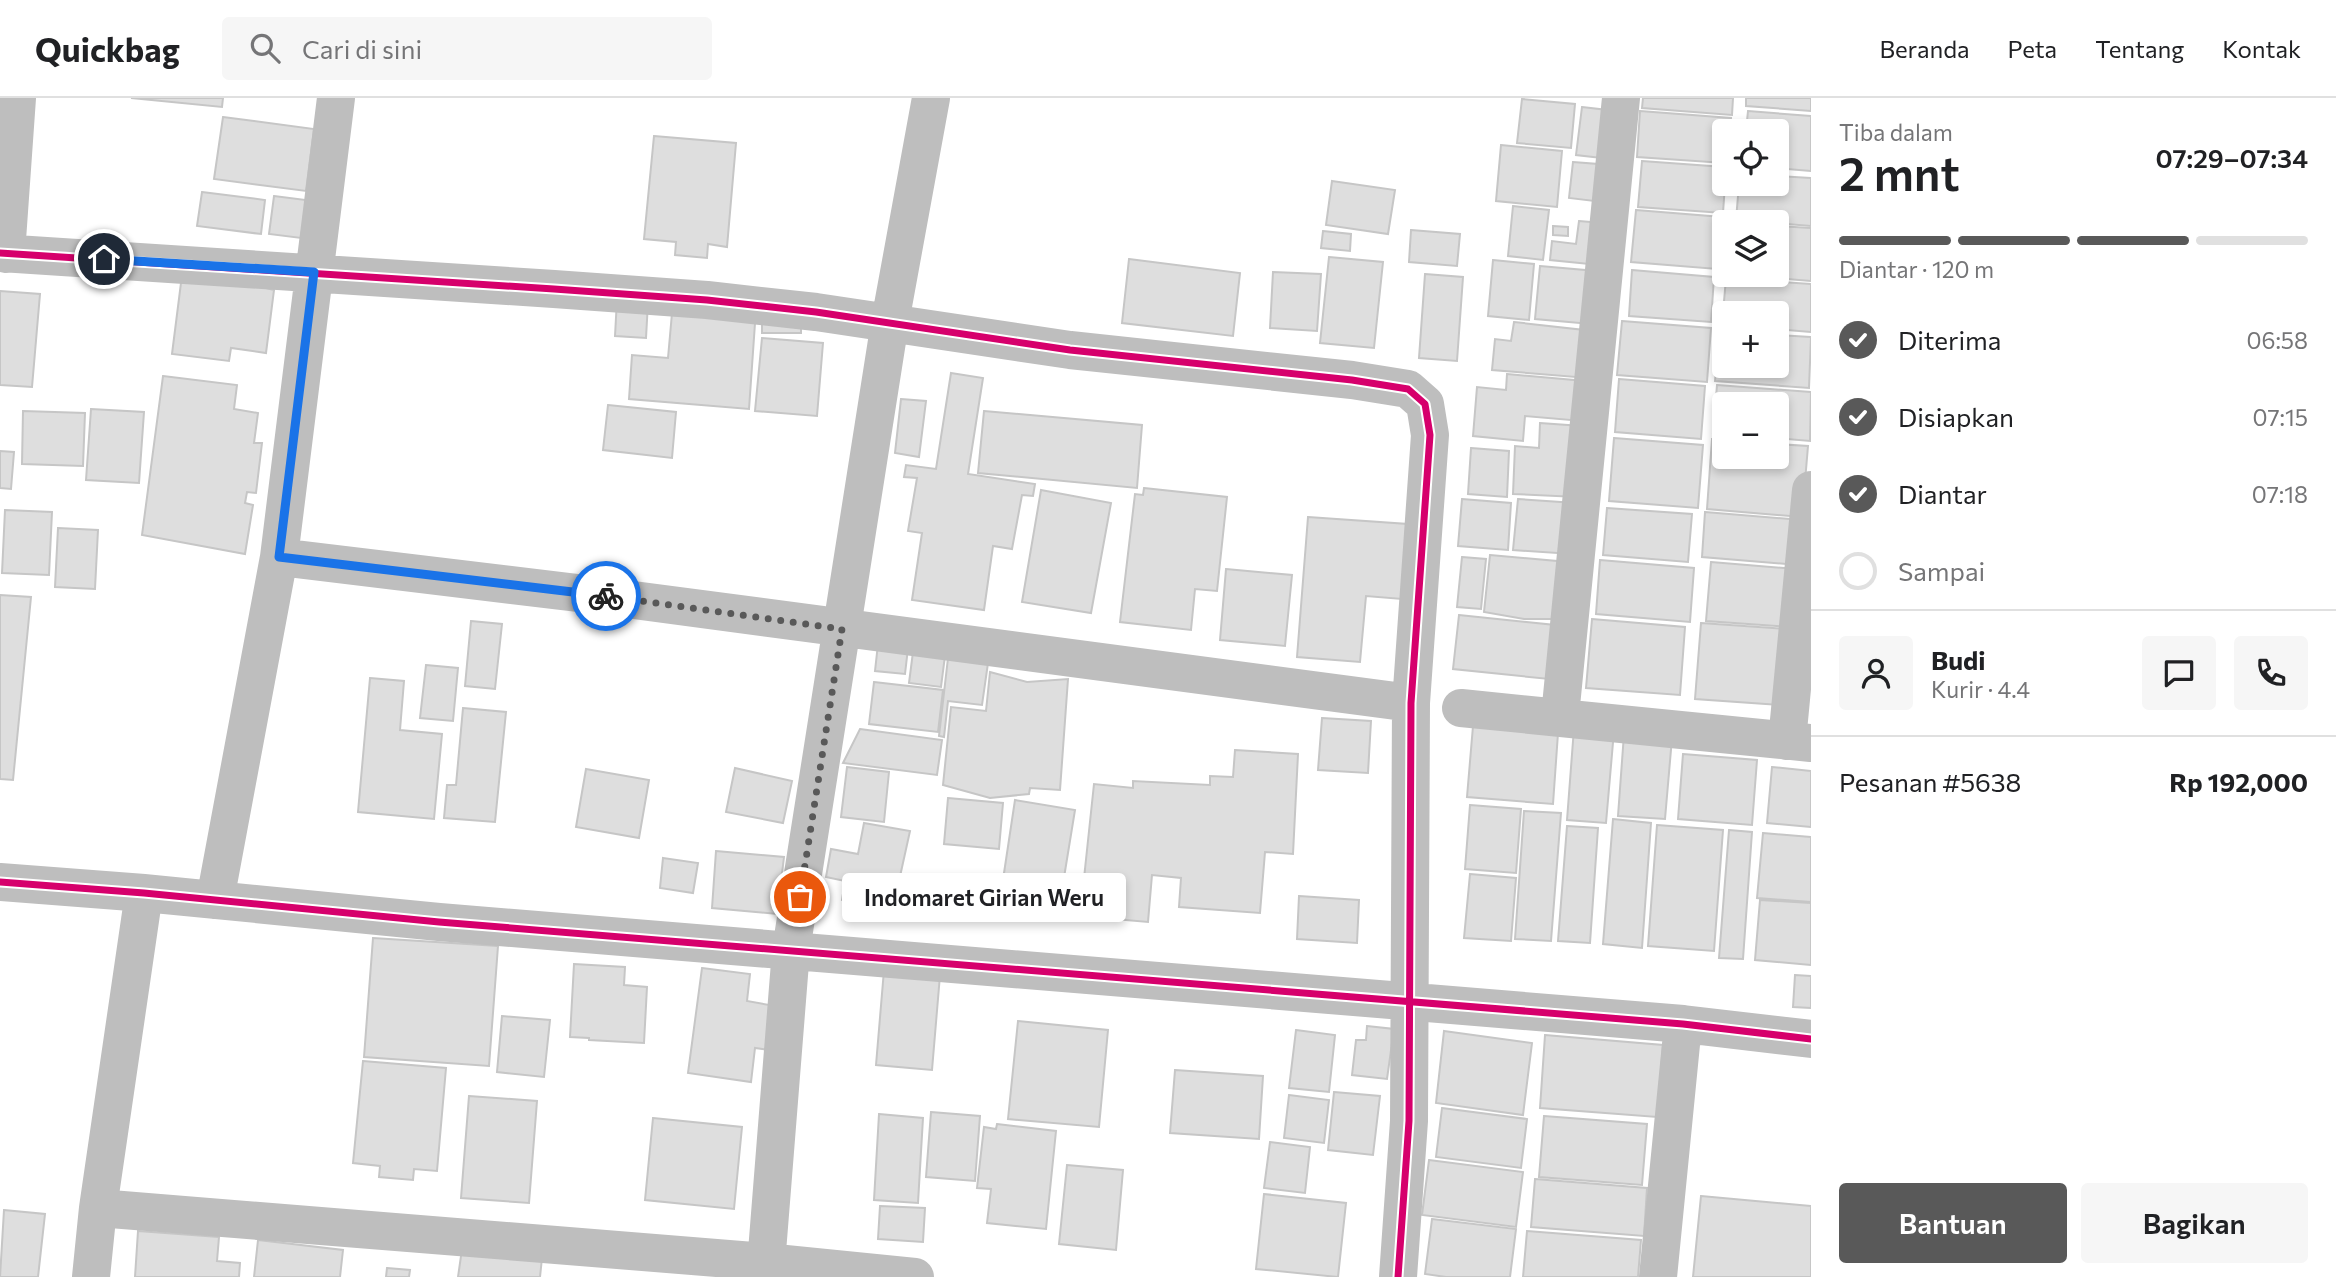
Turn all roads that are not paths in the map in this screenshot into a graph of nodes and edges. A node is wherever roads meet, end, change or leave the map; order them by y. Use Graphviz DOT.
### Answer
graph roads {
  1 [pos="18,98"];
  2 [pos="335,98"];
  3 [pos="932,98"];
  4 [pos="1621,98"];
  5 [pos="3,253"];
  6 [pos="314,272"];
  7 [pos="890,322"];
  8 [pos="1811,490"];
  9 [pos="279,557"];
  10 [pos="842,629"];
  11 [pos="1411,703"];
  12 [pos="1461,708"];
  13 [pos="1560,716"];
  14 [pos="1799,742"];
  15 [pos="0,881"];
  16 [pos="144,893"];
  17 [pos="215,900"];
  18 [pos="792,950"];
  19 [pos="1409,1002"];
  20 [pos="1683,1024"];
  21 [pos="1811,1039"];
  22 [pos="97,1208"];
  23 [pos="765,1269"];
  24 [pos="91,1277"];
  25 [pos="915,1277"];
  26 [pos="1398,1277"];
  27 [pos="1658,1277"];
  1 -- 5 [label="street"];
  2 -- 6 [label="street"];
  3 -- 7 [label="street"];
  4 -- 13 [label="street"];
  5 -- 6 [label="street"];
  6 -- 7 [label="street"];
  6 -- 9 [label="street"];
  7 -- 10 [label="street"];
  7 -- 11 [label="street"];
  8 -- 14 [label="street"];
  9 -- 10 [label="street"];
  9 -- 17 [label="street"];
  10 -- 11 [label="street"];
  10 -- 18 [label="street"];
  11 -- 19 [label="street"];
  12 -- 13 [label="street"];
  13 -- 14 [label="street"];
  15 -- 16 [label="street"];
  16 -- 17 [label="street"];
  16 -- 22 [label="street"];
  17 -- 18 [label="street"];
  18 -- 19 [label="street"];
  18 -- 23 [label="street"];
  19 -- 20 [label="street"];
  19 -- 26 [label="street"];
  20 -- 21 [label="street"];
  20 -- 27 [label="street"];
  22 -- 23 [label="street"];
  22 -- 24 [label="street"];
  23 -- 25 [label="street"];
}
